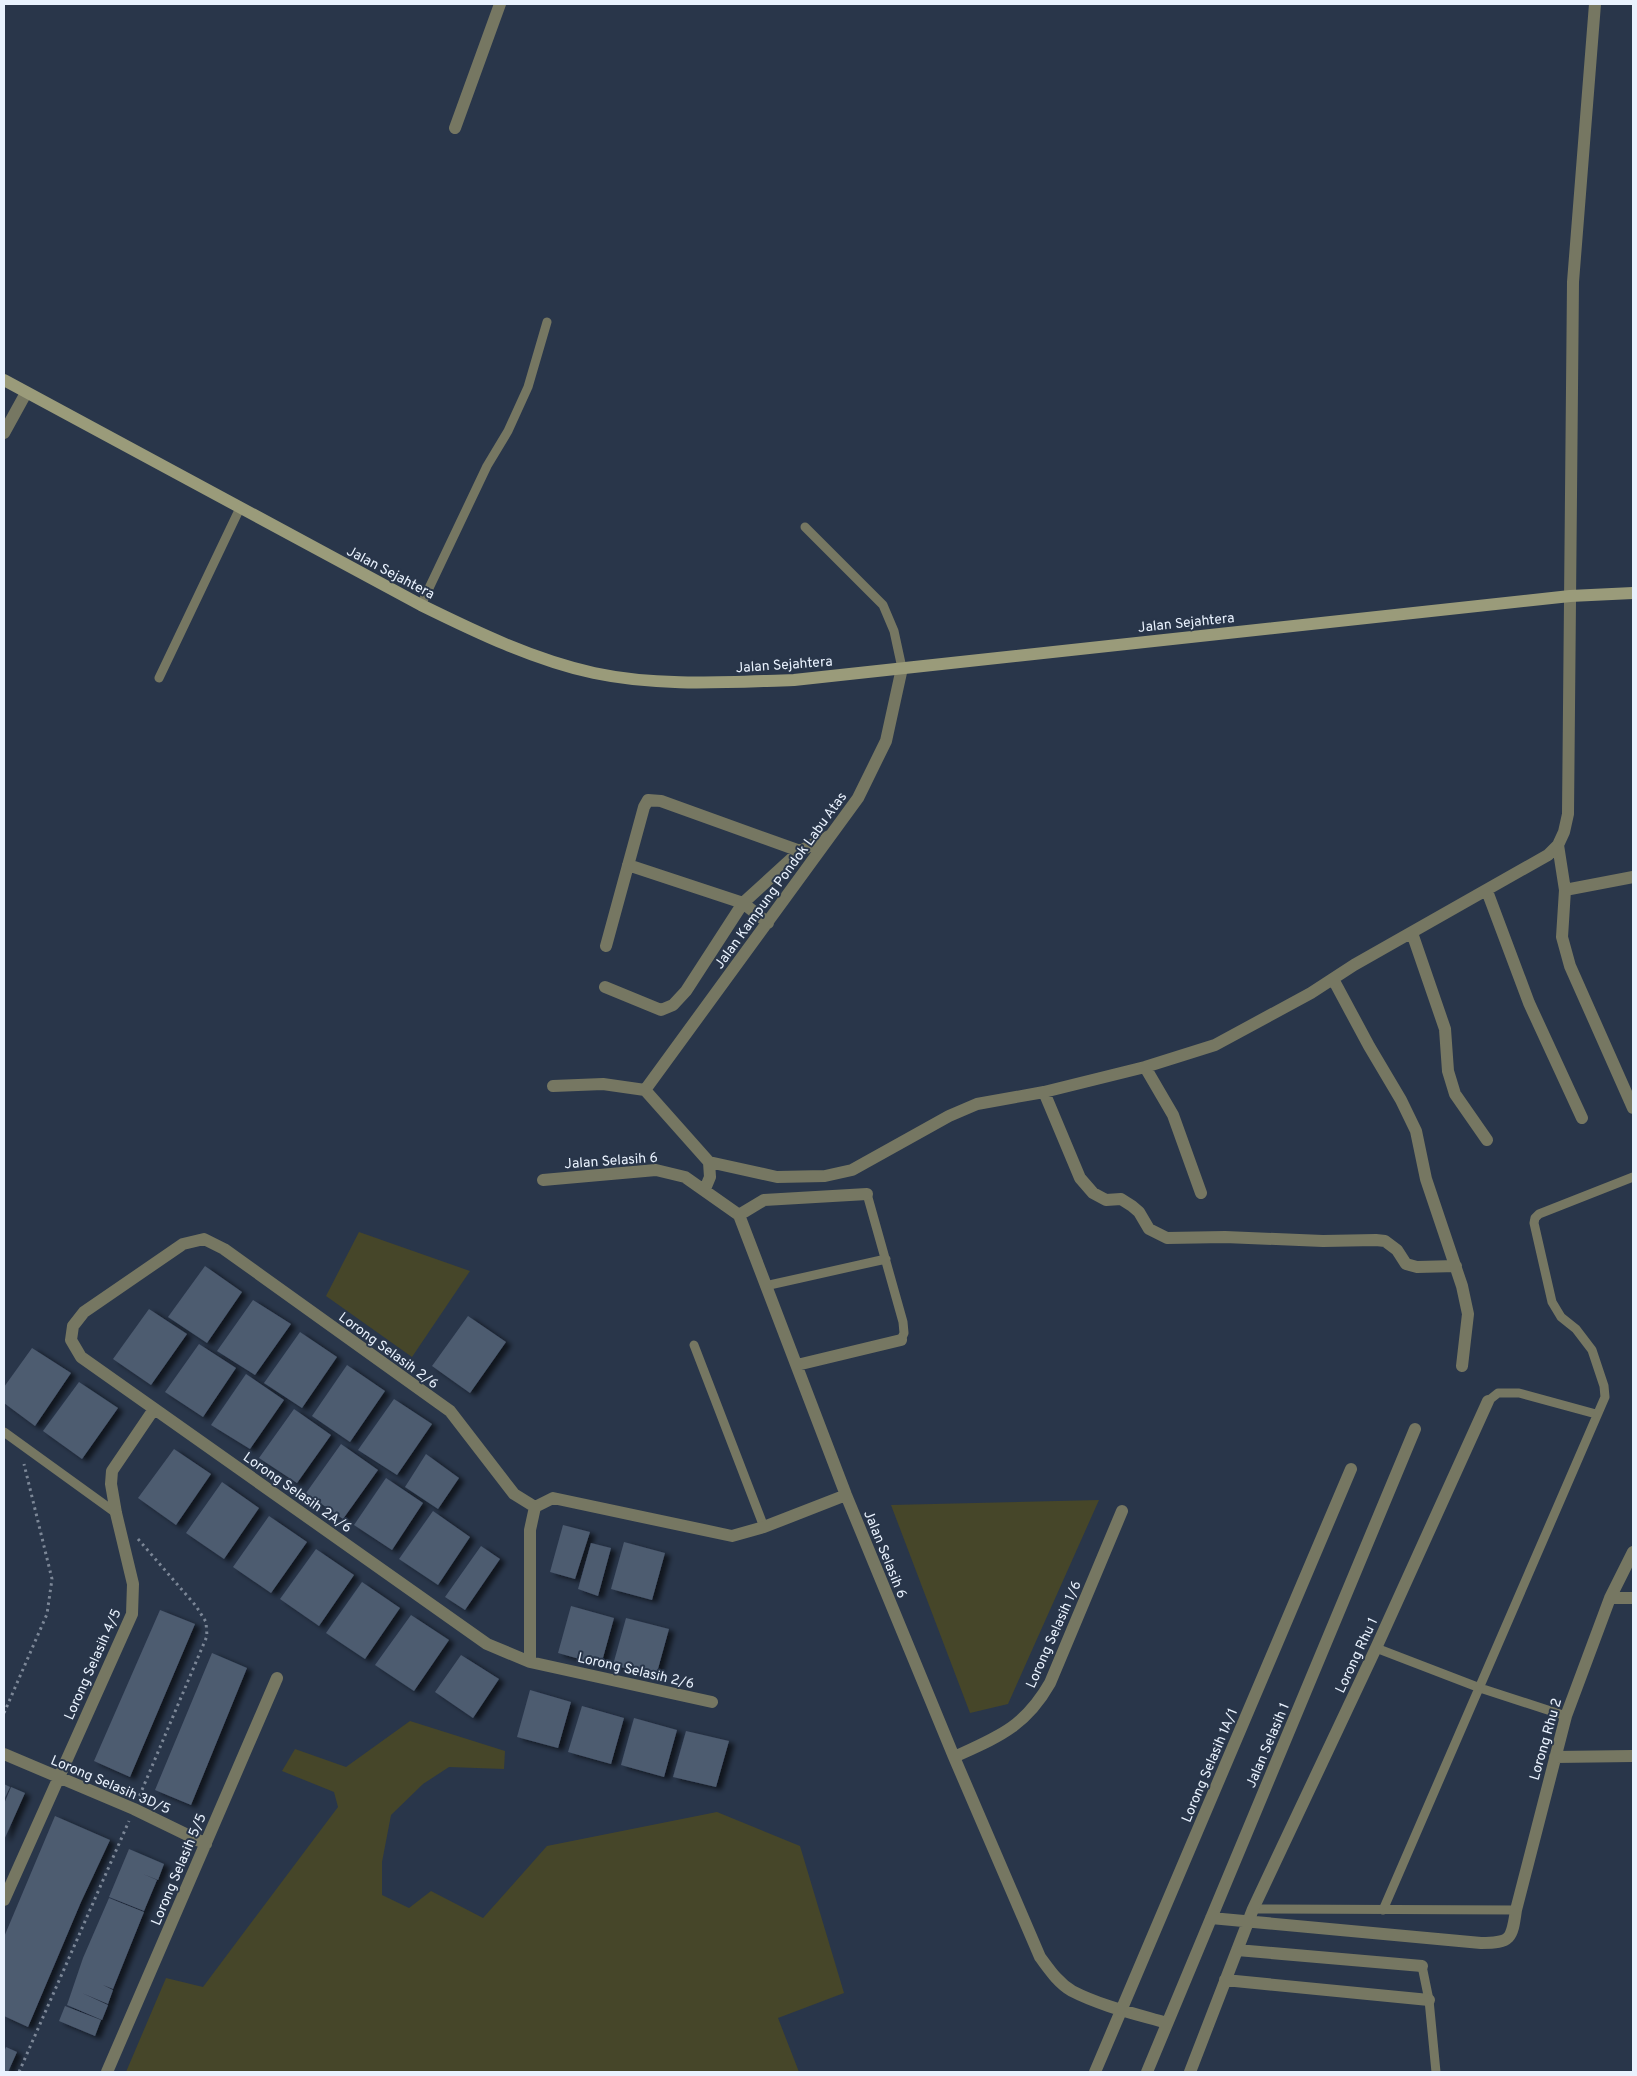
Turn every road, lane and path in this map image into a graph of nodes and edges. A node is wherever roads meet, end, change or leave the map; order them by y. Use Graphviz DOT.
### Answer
graph roads {
  1 [pos="500,4"];
  2 [pos="1595,4"];
  3 [pos="456,128"];
  4 [pos="547,322"];
  5 [pos="4,380"];
  6 [pos="26,393"];
  7 [pos="4,433"];
  8 [pos="240,508"];
  9 [pos="805,526"];
  10 [pos="1633,593"];
  11 [pos="1570,596"];
  12 [pos="421,606"];
  13 [pos="902,668"];
  14 [pos="159,678"];
  15 [pos="833,834"];
  16 [pos="1558,845"];
  17 [pos="800,851"];
  18 [pos="628,864"];
  19 [pos="1633,877"];
  20 [pos="1565,890"];
  21 [pos="1486,891"];
  22 [pos="743,904"];
  23 [pos="768,924"];
  24 [pos="1412,933"];
  25 [pos="606,946"];
  26 [pos="1333,979"];
  27 [pos="605,988"];
  28 [pos="1146,1066"];
  29 [pos="554,1086"];
  30 [pos="645,1090"];
  31 [pos="1044,1092"];
  32 [pos="1633,1108"];
  33 [pos="1582,1118"];
  34 [pos="1487,1140"];
  35 [pos="709,1162"];
  36 [pos="1633,1178"];
  37 [pos="543,1180"];
  38 [pos="705,1189"];
  39 [pos="1202,1193"];
  40 [pos="867,1194"];
  41 [pos="739,1215"];
  42 [pos="204,1239"];
  43 [pos="886,1259"];
  44 [pos="1456,1266"];
  45 [pos="765,1286"];
  46 [pos="901,1340"];
  47 [pos="694,1345"];
  48 [pos="797,1365"];
  49 [pos="1462,1366"];
  50 [pos="1488,1401"];
  51 [pos="154,1409"];
  52 [pos="1596,1414"];
  53 [pos="1415,1429"];
  54 [pos="4,1432"];
  55 [pos="19,1442"];
  56 [pos="1351,1469"];
  57 [pos="846,1495"];
  58 [pos="535,1507"];
  59 [pos="1122,1511"];
  60 [pos="116,1513"];
  61 [pos="764,1527"];
  62 [pos="134,1534"];
  63 [pos="1633,1552"];
  64 [pos="1610,1598"];
  65 [pos="1633,1598"];
  66 [pos="1376,1648"];
  67 [pos="530,1662"];
  68 [pos="277,1678"];
  69 [pos="1480,1688"];
  70 [pos="712,1702"];
  71 [pos="4,1713"];
  72 [pos="1566,1716"];
  73 [pos="4,1754"];
  74 [pos="1554,1756"];
  75 [pos="1633,1756"];
  76 [pos="954,1757"];
  77 [pos="57,1777"];
  78 [pos="134,1809"];
  79 [pos="206,1844"];
  80 [pos="4,1900"];
  81 [pos="1254,1909"];
  82 [pos="1383,1910"];
  83 [pos="1516,1910"];
  84 [pos="1211,1918"];
  85 [pos="1248,1921"];
  86 [pos="1237,1950"];
  87 [pos="1422,1966"];
  88 [pos="1225,1980"];
  89 [pos="1429,2000"];
  90 [pos="1121,2010"];
  91 [pos="1167,2023"];
  92 [pos="19,2072"];
  93 [pos="107,2072"];
  94 [pos="1095,2072"];
  95 [pos="1147,2072"];
  96 [pos="1190,2072"];
  97 [pos="1436,2072"];
  1 -- 3 [label="street"];
  2 -- 11 [label="street"];
  4 -- 12 [label="lane"];
  5 -- 6 [label="main road, Jalan Sejahtera"];
  6 -- 7 [label="street"];
  6 -- 8 [label="main road, Jalan Sejahtera"];
  8 -- 12 [label="main road, Jalan Sejahtera"];
  8 -- 14 [label="lane"];
  9 -- 13 [label="lane"];
  10 -- 11 [label="main road, Jalan Sejahtera"];
  11 -- 13 [label="main road, Jalan Sejahtera"];
  11 -- 16 [label="street"];
  12 -- 13 [label="main road, Jalan Sejahtera"];
  13 -- 15 [label="street, Jalan Kampung Pondok Labu Atas"];
  15 -- 17 [label="street"];
  15 -- 23 [label="street, Jalan Kampung Pondok Labu Atas"];
  16 -- 20 [label="street"];
  16 -- 21 [label="street"];
  17 -- 18 [label="street"];
  17 -- 22 [label="street"];
  18 -- 22 [label="street"];
  18 -- 25 [label="street"];
  19 -- 20 [label="street"];
  20 -- 32 [label="street"];
  21 -- 24 [label="street"];
  21 -- 33 [label="street"];
  22 -- 23 [label="street"];
  22 -- 27 [label="street"];
  23 -- 30 [label="street, Jalan Kampung Pondok Labu Atas"];
  24 -- 26 [label="street"];
  24 -- 34 [label="street"];
  26 -- 28 [label="street"];
  26 -- 44 [label="street"];
  28 -- 31 [label="street"];
  28 -- 39 [label="street"];
  29 -- 30 [label="street"];
  30 -- 35 [label="street"];
  31 -- 35 [label="street"];
  31 -- 44 [label="street"];
  35 -- 38 [label="street"];
  36 -- 52 [label="lane"];
  37 -- 38 [label="street, Jalan Selasih 6"];
  38 -- 41 [label="street, Jalan Selasih 6"];
  40 -- 41 [label="street"];
  40 -- 43 [label="lane"];
  41 -- 45 [label="street, Jalan Selasih 6"];
  42 -- 51 [label="street, Lorong Selasih 2A/6"];
  42 -- 58 [label="street, Lorong Selasih 2/6"];
  43 -- 45 [label="lane"];
  43 -- 46 [label="lane"];
  44 -- 49 [label="street"];
  45 -- 48 [label="street, Jalan Selasih 6"];
  46 -- 48 [label="street"];
  47 -- 61 [label="lane"];
  48 -- 57 [label="street, Jalan Selasih 6"];
  50 -- 52 [label="lane"];
  50 -- 66 [label="street, Lorong Rhu 1"];
  51 -- 60 [label="street, Lorong Selasih 4/5"];
  51 -- 67 [label="street, Lorong Selasih 2A/6"];
  52 -- 69 [label="lane"];
  53 -- 84 [label="street, Jalan Selasih 1"];
  54 -- 55 [label="lane"];
  55 -- 60 [label="lane"];
  55 -- 71 [label="path"];
  56 -- 90 [label="street, Lorong Selasih 1A/1"];
  57 -- 61 [label="street"];
  57 -- 76 [label="street, Jalan Selasih 6"];
  58 -- 61 [label="street"];
  58 -- 67 [label="street"];
  59 -- 76 [label="street, Lorong Selasih 1/6"];
  60 -- 77 [label="street, Lorong Selasih 4/5"];
  62 -- 78 [label="path"];
  63 -- 64 [label="street, Lorong Rhu 2"];
  64 -- 65 [label="street"];
  64 -- 72 [label="street, Lorong Rhu 2"];
  66 -- 69 [label="lane"];
  66 -- 81 [label="street, Lorong Rhu 1"];
  67 -- 70 [label="street, Lorong Selasih 2/6"];
  68 -- 79 [label="street, Lorong Selasih 5/5"];
  69 -- 72 [label="lane"];
  69 -- 82 [label="lane"];
  72 -- 74 [label="street, Lorong Rhu 2"];
  73 -- 77 [label="street, Lorong Selasih 3D/5"];
  74 -- 75 [label="street"];
  74 -- 83 [label="street, Lorong Rhu 2"];
  76 -- 90 [label="street, Jalan Selasih 6"];
  77 -- 78 [label="street, Lorong Selasih 3D/5"];
  77 -- 80 [label="street, Lorong Selasih 4/5"];
  78 -- 79 [label="street, Lorong Selasih 3D/5"];
  78 -- 92 [label="path"];
  79 -- 93 [label="street, Lorong Selasih 5/5"];
  81 -- 82 [label="lane"];
  81 -- 85 [label="street, Lorong Rhu 1"];
  82 -- 83 [label="lane"];
  83 -- 85 [label="street, Lorong Rhu 2"];
  84 -- 85 [label="street"];
  84 -- 91 [label="street, Jalan Selasih 1"];
  85 -- 86 [label="street, Lorong Rhu 1"];
  86 -- 87 [label="street"];
  86 -- 88 [label="street, Lorong Rhu 1"];
  87 -- 89 [label="lane"];
  88 -- 89 [label="street"];
  88 -- 96 [label="street, Lorong Rhu 1"];
  89 -- 97 [label="lane"];
  90 -- 91 [label="street, Jalan Selasih 6"];
  90 -- 94 [label="street, Lorong Selasih 1A/1"];
  91 -- 95 [label="street, Jalan Selasih 1"];
}
